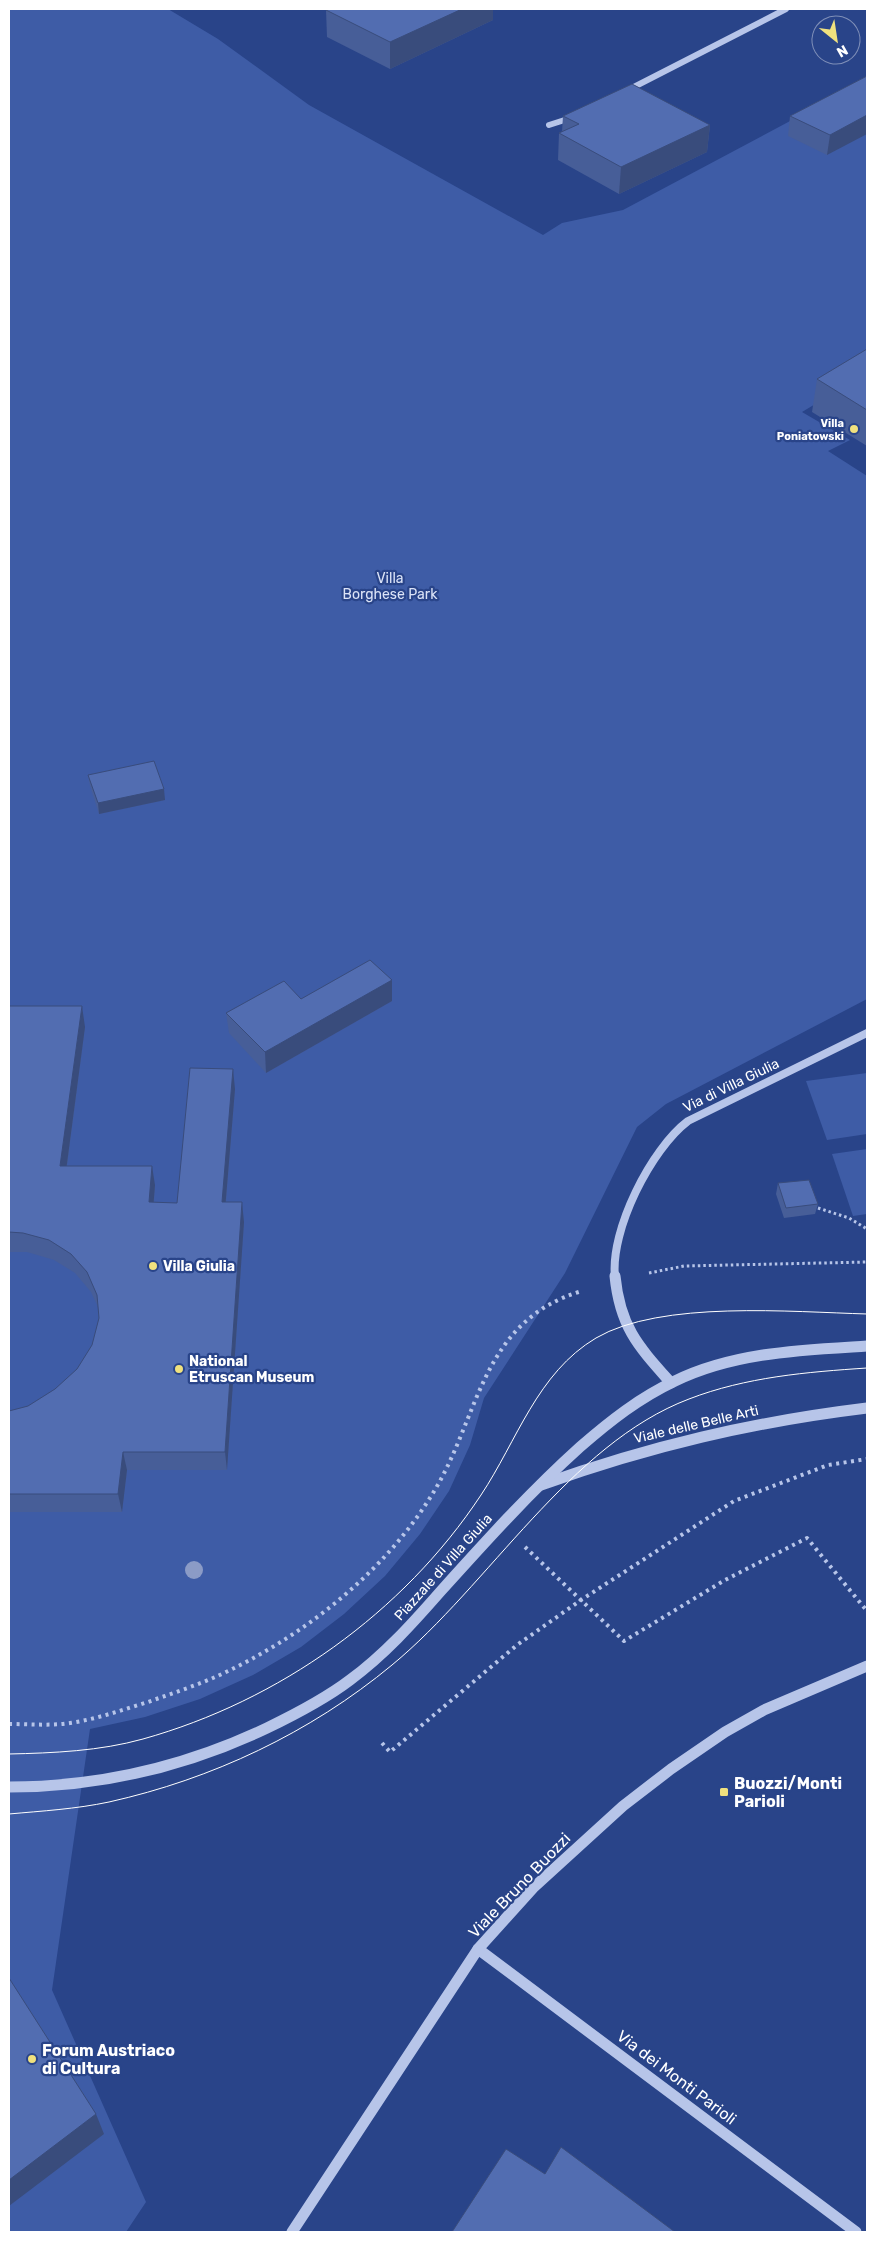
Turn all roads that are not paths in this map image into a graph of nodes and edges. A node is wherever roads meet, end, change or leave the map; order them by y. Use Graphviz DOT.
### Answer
graph roads {
  1 [pos="786,9"];
  2 [pos="622,93"];
  3 [pos="579,115"];
  4 [pos="549,124"];
  5 [pos="867,1033"];
  6 [pos="867,1346"];
  7 [pos="670,1383"];
  8 [pos="867,1408"];
  9 [pos="536,1486"];
  10 [pos="867,1666"];
  11 [pos="9,1787"];
  12 [pos="478,1949"];
  13 [pos="292,2232"];
  14 [pos="856,2232"];
  1 -- 2 [label="street"];
  3 -- 4 [label="street"];
  5 -- 7 [label="street, Via di Villa Giulia"];
  6 -- 7 [label="street"];
  7 -- 9 [label="street, Piazzale di Villa Giulia"];
  8 -- 9 [label="street, Viale delle Belle Arti"];
  9 -- 11 [label="street, Piazzale di Villa Giulia"];
  10 -- 12 [label="street, Viale Bruno Buozzi"];
  12 -- 13 [label="street, Viale Bruno Buozzi"];
  12 -- 14 [label="street, Via dei Monti Parioli"];
}
